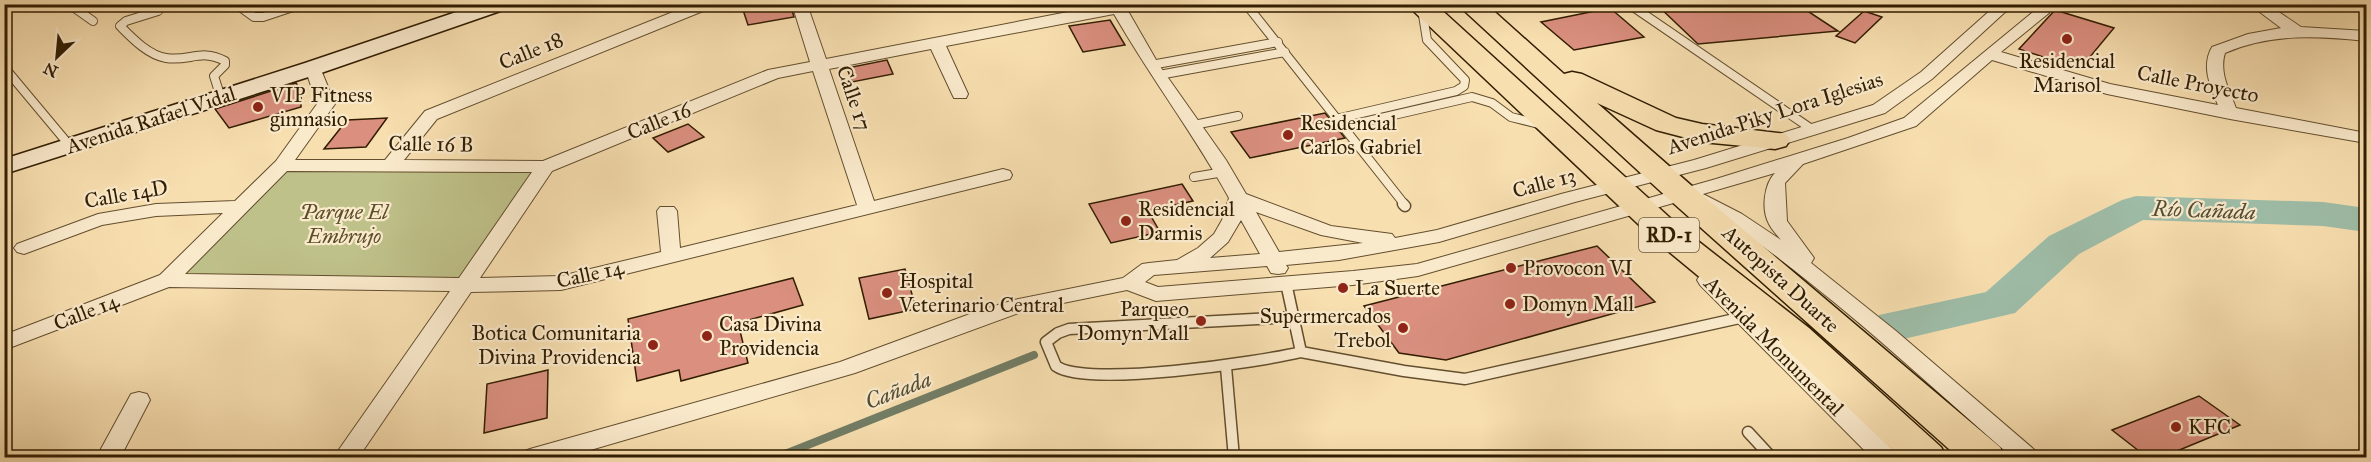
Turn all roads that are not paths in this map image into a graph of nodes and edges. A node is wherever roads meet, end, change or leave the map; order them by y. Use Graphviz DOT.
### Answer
graph roads {
  1 [pos="69,4"];
  2 [pos="236,4"];
  3 [pos="302,4"];
  4 [pos="708,4"];
  5 [pos="799,4"];
  6 [pos="1246,4"];
  7 [pos="1470,4"];
  8 [pos="1629,4"];
  9 [pos="2039,4"];
  10 [pos="2256,4"];
  11 [pos="487,6"];
  12 [pos="1420,6"];
  13 [pos="2001,6"];
  14 [pos="1117,7"];
  15 [pos="158,11"];
  16 [pos="4,18"];
  17 [pos="93,21"];
  18 [pos="4,27"];
  19 [pos="2021,27"];
  20 [pos="2296,31"];
  21 [pos="2367,36"];
  22 [pos="936,42"];
  23 [pos="1278,42"];
  24 [pos="1285,52"];
  25 [pos="1989,54"];
  26 [pos="1533,59"];
  27 [pos="819,66"];
  28 [pos="313,68"];
  29 [pos="6,69"];
  30 [pos="1155,70"];
  31 [pos="960,94"];
  32 [pos="221,98"];
  33 [pos="2230,114"];
  34 [pos="1238,116"];
  35 [pos="1336,119"];
  36 [pos="1194,125"];
  37 [pos="1342,127"];
  38 [pos="1820,127"];
  39 [pos="1553,128"];
  40 [pos="2367,138"];
  41 [pos="1775,140"];
  42 [pos="1854,142"];
  43 [pos="70,146"];
  44 [pos="1797,160"];
  45 [pos="282,165"];
  46 [pos="390,166"];
  47 [pos="4,167"];
  48 [pos="545,167"];
  49 [pos="1224,172"];
  50 [pos="1003,175"];
  51 [pos="1194,177"];
  52 [pos="1672,183"];
  53 [pos="1627,197"];
  54 [pos="1238,198"];
  55 [pos="1405,206"];
  56 [pos="240,207"];
  57 [pos="867,207"];
  58 [pos="667,211"];
  59 [pos="1439,236"];
  60 [pos="24,248"];
  61 [pos="671,256"];
  62 [pos="1273,259"];
  63 [pos="1174,267"];
  64 [pos="167,280"];
  65 [pos="1129,283"];
  66 [pos="1286,283"];
  67 [pos="465,285"];
  68 [pos="1844,298"];
  69 [pos="1293,317"];
  70 [pos="1744,317"];
  71 [pos="4,343"];
  72 [pos="1302,352"];
  73 [pos="1226,367"];
  74 [pos="139,400"];
  75 [pos="1748,432"];
  76 [pos="108,458"];
  77 [pos="345,458"];
  78 [pos="530,458"];
  79 [pos="1234,458"];
  80 [pos="1772,458"];
  81 [pos="1887,458"];
  82 [pos="1927,458"];
  83 [pos="1986,458"];
  84 [pos="2029,458"];
  1 -- 17 [label="lane"];
  2 -- 3 [label="lane"];
  4 -- 46 [label="street, Calle 18"];
  5 -- 27 [label="street, Calle 17"];
  6 -- 23 [label="lane"];
  7 -- 26 [label="highway, Autopista Duarte / RD-1"];
  8 -- 38 [label="lane"];
  9 -- 19 [label="street"];
  10 -- 20 [label="street"];
  11 -- 28 [label="main road, Avenida Rafael Vidal"];
  12 -- 35 [label="lane"];
  12 -- 39 [label="highway, Autopista Duarte / RD-1"];
  13 -- 19 [label="street"];
  13 -- 38 [label="street, Avenida Piky Lora Iglesias"];
  14 -- 22 [label="street, Calle 16"];
  14 -- 30 [label="street"];
  15 -- 32 [label="lane"];
  16 -- 18 [label="lane"];
  19 -- 25 [label="street"];
  20 -- 21 [label="street"];
  20 -- 33 [label="street"];
  22 -- 27 [label="street, Calle 16"];
  22 -- 31 [label="street"];
  23 -- 24 [label="lane"];
  23 -- 30 [label="lane"];
  24 -- 30 [label="lane"];
  24 -- 35 [label="lane"];
  25 -- 33 [label="street, Calle Proyecto"];
  25 -- 42 [label="street"];
  26 -- 41 [label="highway"];
  26 -- 52 [label="highway, Autopista Duarte / RD-1"];
  27 -- 48 [label="street, Calle 16"];
  27 -- 57 [label="street, Calle 17"];
  28 -- 32 [label="main road, Avenida Rafael Vidal"];
  28 -- 45 [label="street, Calle 14"];
  29 -- 43 [label="lane"];
  30 -- 36 [label="street"];
  32 -- 43 [label="main road, Avenida Rafael Vidal"];
  33 -- 40 [label="street, Calle Proyecto"];
  34 -- 36 [label="lane"];
  35 -- 37 [label="lane"];
  36 -- 49 [label="street"];
  37 -- 39 [label="lane"];
  37 -- 55 [label="lane"];
  38 -- 41 [label="street, Avenida Piky Lora Iglesias"];
  38 -- 42 [label="street"];
  39 -- 53 [label="highway, Autopista Duarte / RD-1"];
  41 -- 52 [label="street, Avenida Piky Lora Iglesias"];
  42 -- 44 [label="street"];
  43 -- 47 [label="main road, Avenida Rafael Vidal"];
  44 -- 52 [label="street"];
  44 -- 68 [label="street"];
  45 -- 46 [label="street, Calle 16 B"];
  45 -- 56 [label="street, Calle 14"];
  46 -- 48 [label="street, Calle 16 B"];
  48 -- 67 [label="street"];
  49 -- 51 [label="lane"];
  49 -- 54 [label="street"];
  50 -- 57 [label="street, Calle 14"];
  52 -- 53 [label="street"];
  52 -- 53 [label="street, Calle 13"];
  52 -- 68 [label="street"];
  52 -- 83 [label="highway, Autopista Duarte / RD-1"];
  53 -- 59 [label="street, Calle 13"];
  53 -- 66 [label="street"];
  53 -- 70 [label="street, Avenida Monumental"];
  53 -- 82 [label="highway, Autopista Duarte / RD-1"];
  54 -- 59 [label="street"];
  54 -- 62 [label="street"];
  54 -- 63 [label="street"];
  56 -- 60 [label="street, Calle 14D"];
  56 -- 64 [label="street, Calle 14"];
  57 -- 61 [label="street, Calle 14"];
  58 -- 61 [label="street"];
  59 -- 62 [label="street"];
  61 -- 67 [label="street, Calle 14"];
  62 -- 63 [label="street"];
  62 -- 66 [label="street"];
  63 -- 65 [label="street"];
  64 -- 67 [label="street, Calle 14"];
  64 -- 71 [label="street, Calle 14"];
  65 -- 66 [label="street"];
  65 -- 78 [label="street"];
  66 -- 69 [label="lane"];
  67 -- 77 [label="street"];
  68 -- 84 [label="street"];
  69 -- 72 [label="lane"];
  69 -- 73 [label="lane"];
  70 -- 72 [label="lane"];
  70 -- 81 [label="street, Avenida Monumental"];
  72 -- 73 [label="lane"];
  73 -- 79 [label="lane"];
  74 -- 76 [label="street"];
  75 -- 80 [label="lane"];
}
